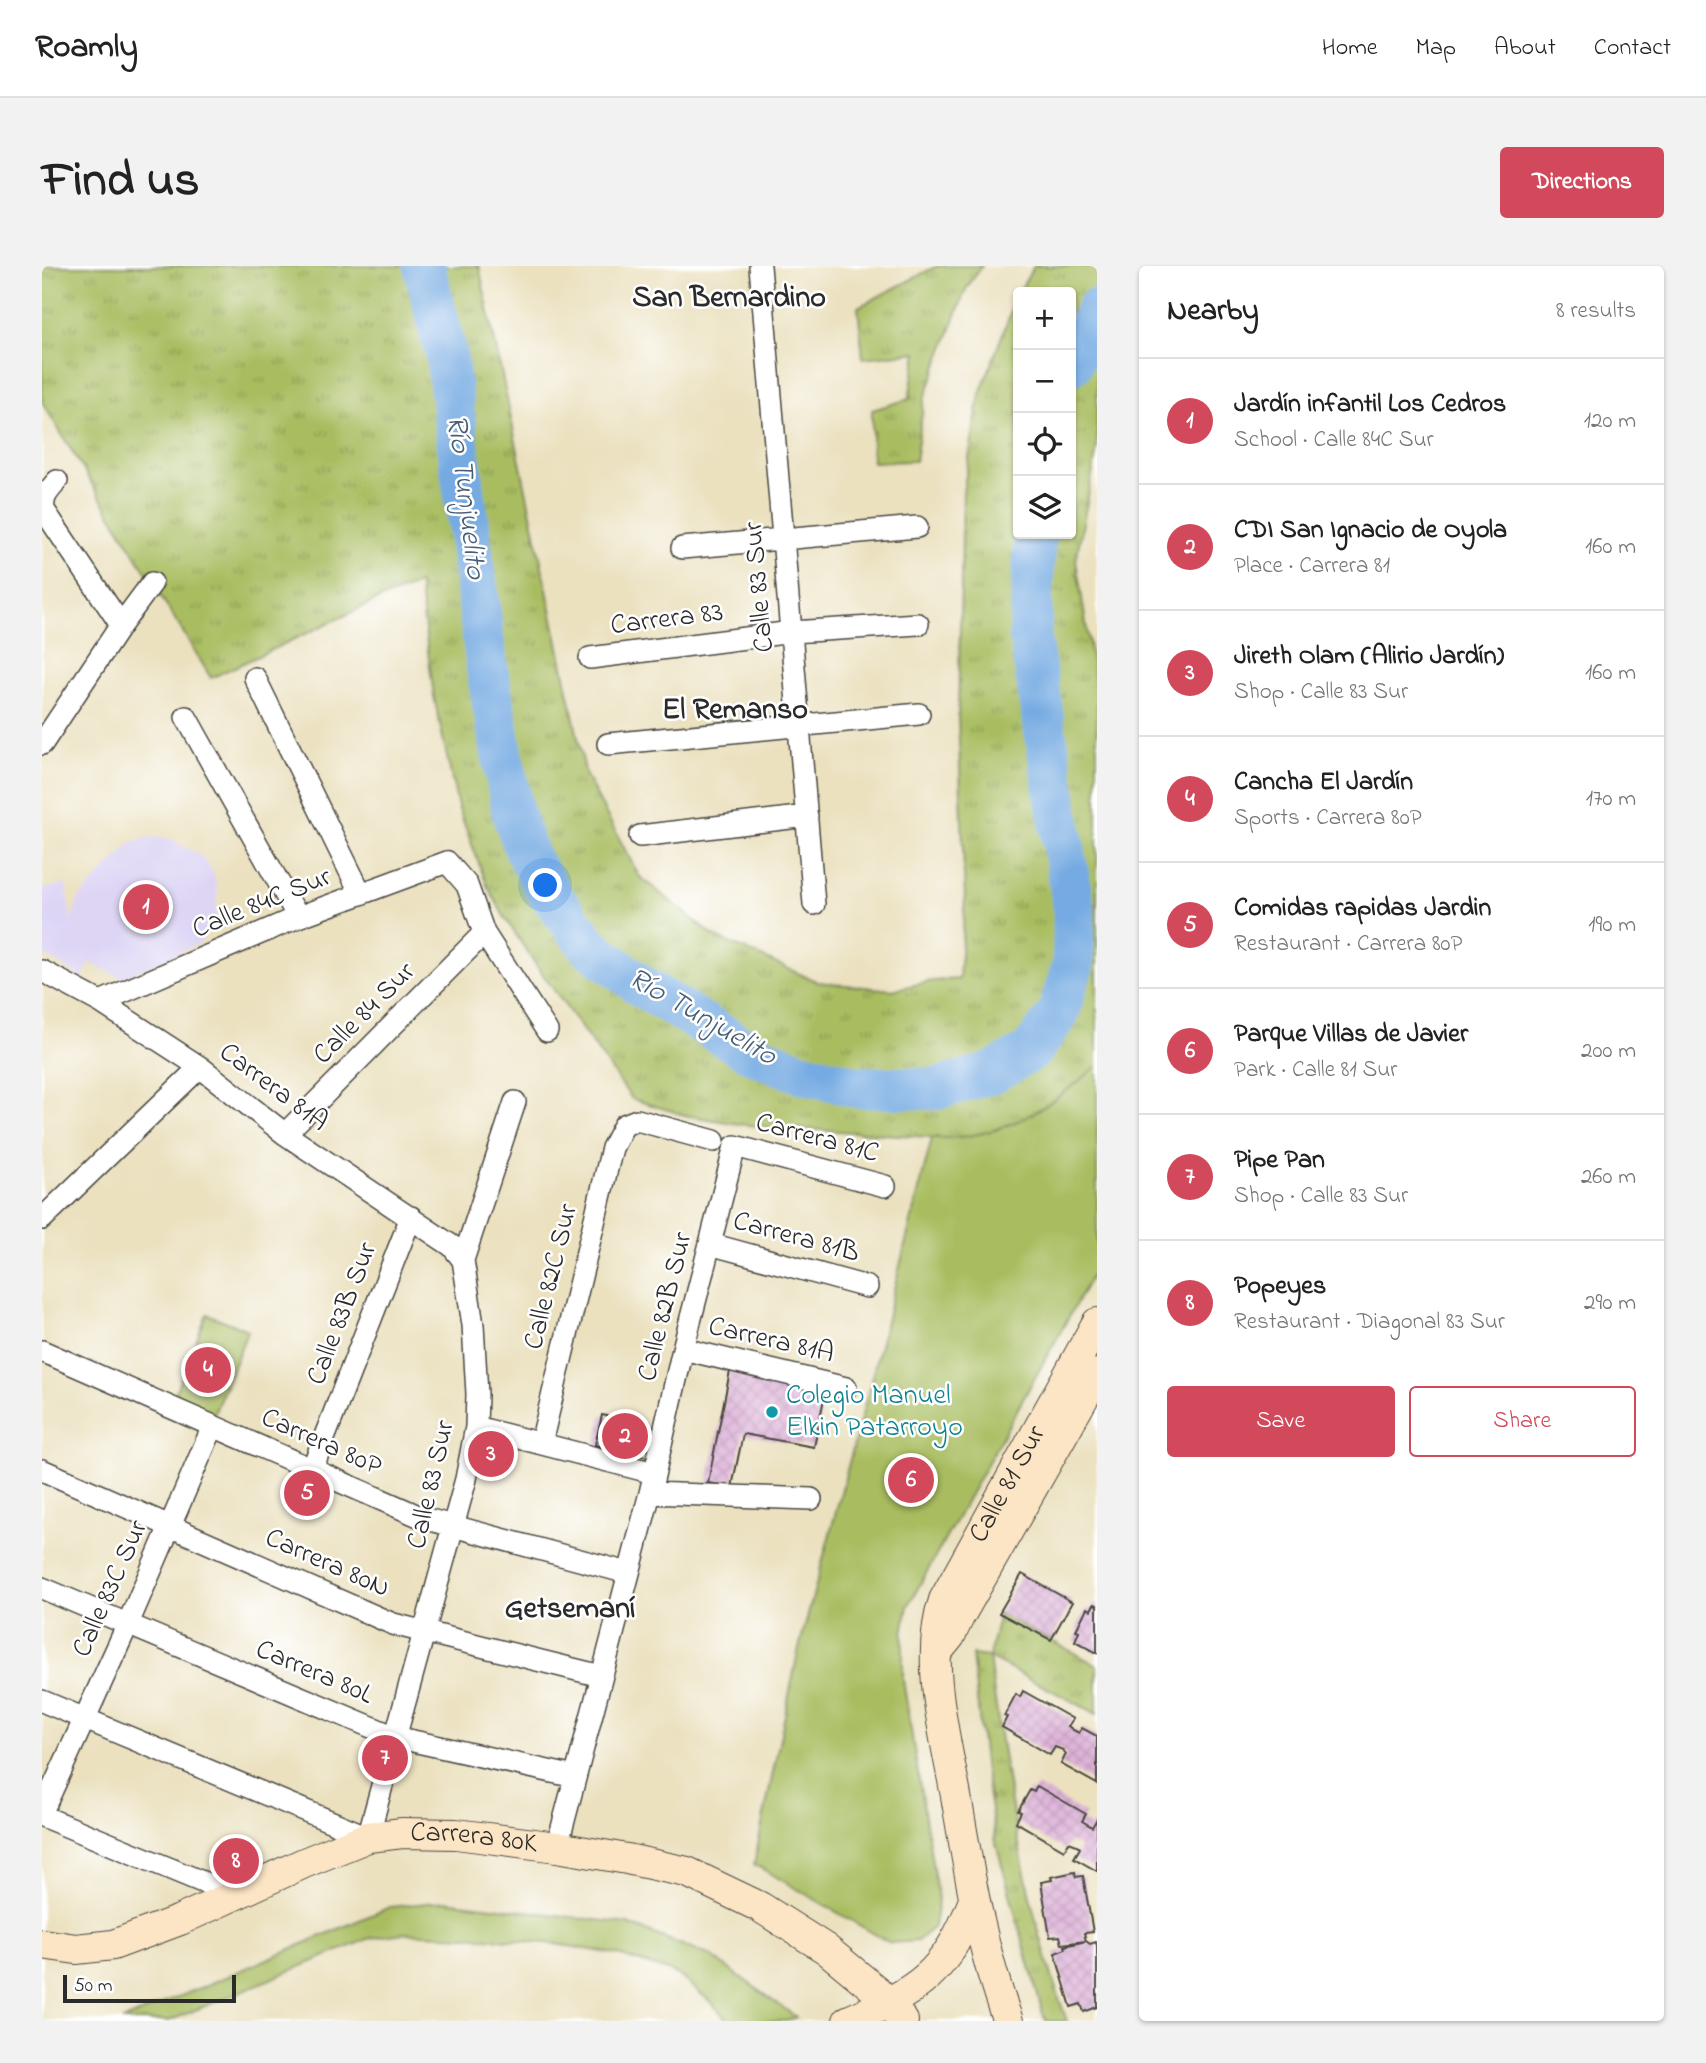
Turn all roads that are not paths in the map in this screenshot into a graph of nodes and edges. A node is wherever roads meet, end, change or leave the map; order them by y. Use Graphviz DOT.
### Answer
graph roads {
  1 [pos="760,266"];
  2 [pos="57,481"];
  3 [pos="917,527"];
  4 [pos="784,538"];
  5 [pos="682,548"];
  6 [pos="152,583"];
  7 [pos="918,624"];
  8 [pos="121,625"];
  9 [pos="792,632"];
  10 [pos="590,658"];
  11 [pos="255,678"];
  12 [pos="919,713"];
  13 [pos="186,717"];
  14 [pos="800,724"];
  15 [pos="42,744"];
  16 [pos="608,744"];
  17 [pos="807,816"];
  18 [pos="640,836"];
  19 [pos="361,894"];
  20 [pos="814,904"];
  21 [pos="299,917"];
  22 [pos="484,933"];
  23 [pos="43,972"];
  24 [pos="100,1002"];
  25 [pos="547,1031"];
  26 [pos="200,1067"];
  27 [pos="515,1102"];
  28 [pos="624,1125"];
  29 [pos="285,1134"];
  30 [pos="714,1141"];
  31 [pos="735,1146"];
  32 [pos="885,1186"];
  33 [pos="411,1217"];
  34 [pos="42,1219"];
  35 [pos="710,1244"];
  36 [pos="463,1260"];
  37 [pos="867,1287"];
  38 [pos="1097,1323"];
  39 [pos="683,1349"];
  40 [pos="42,1351"];
  41 [pos="1097,1374"];
  42 [pos="846,1388"];
  43 [pos="213,1426"];
  44 [pos="477,1427"];
  45 [pos="541,1443"];
  46 [pos="42,1469"];
  47 [pos="312,1469"];
  48 [pos="652,1483"];
  49 [pos="811,1499"];
  50 [pos="170,1526"];
  51 [pos="453,1526"];
  52 [pos="628,1573"];
  53 [pos="42,1588"];
  54 [pos="127,1626"];
  55 [pos="424,1632"];
  56 [pos="937,1653"];
  57 [pos="601,1676"];
  58 [pos="42,1701"];
  59 [pos="83,1718"];
  60 [pos="395,1737"];
  61 [pos="575,1777"];
  62 [pos="42,1814"];
  63 [pos="368,1837"];
  64 [pos="557,1847"];
  65 [pos="234,1895"];
  66 [pos="974,1900"];
  67 [pos="42,1944"];
  68 [pos="896,2012"];
  69 [pos="848,2021"];
  70 [pos="1008,2021"];
  1 -- 4 [label="street, Calle 83 Sur"];
  2 -- 8 [label="street"];
  3 -- 4 [label="street"];
  4 -- 5 [label="street"];
  4 -- 9 [label="street, Calle 83 Sur"];
  6 -- 8 [label="street"];
  7 -- 9 [label="street, Carrera 83"];
  8 -- 15 [label="street"];
  9 -- 10 [label="street, Carrera 83"];
  9 -- 14 [label="street, Calle 83 Sur"];
  11 -- 19 [label="street"];
  12 -- 14 [label="street"];
  13 -- 21 [label="street"];
  14 -- 16 [label="street"];
  14 -- 17 [label="street, Calle 83 Sur"];
  17 -- 18 [label="street"];
  17 -- 20 [label="street, Calle 83 Sur"];
  19 -- 21 [label="street, Calle 84C Sur"];
  19 -- 22 [label="street, Calle 84C Sur"];
  21 -- 24 [label="street, Calle 84C Sur"];
  22 -- 25 [label="street"];
  22 -- 29 [label="street, Calle 84 Sur"];
  23 -- 24 [label="street, Carrera 81A"];
  24 -- 26 [label="street, Carrera 81A"];
  26 -- 29 [label="street, Carrera 81A"];
  26 -- 34 [label="street"];
  27 -- 36 [label="street, Calle 83 Sur"];
  28 -- 30 [label="street, Carrera 81C"];
  28 -- 45 [label="street, Calle 82C Sur"];
  29 -- 33 [label="street, Carrera 81A"];
  31 -- 32 [label="street, Carrera 81C"];
  31 -- 35 [label="street, Calle 82B Sur"];
  33 -- 36 [label="street, Carrera 81A"];
  33 -- 47 [label="street, Calle 83B Sur"];
  35 -- 37 [label="street, Carrera 81B"];
  35 -- 39 [label="street, Calle 82B Sur"];
  36 -- 44 [label="street, Calle 83 Sur"];
  38 -- 56 [label="street, Calle 81 Sur"];
  39 -- 42 [label="street, Carrera 81A"];
  39 -- 48 [label="street, Calle 82B Sur"];
  40 -- 43 [label="street, Carrera 80P"];
  41 -- 56 [label="street, Calle 81 Sur"];
  43 -- 47 [label="street, Carrera 80P"];
  43 -- 50 [label="street, Calle 83C Sur"];
  44 -- 45 [label="street"];
  44 -- 51 [label="street, Calle 83 Sur"];
  45 -- 48 [label="street"];
  46 -- 50 [label="street, Carrera 80N"];
  47 -- 51 [label="street, Carrera 80P"];
  48 -- 49 [label="street"];
  48 -- 52 [label="street, Calle 82B Sur"];
  50 -- 54 [label="street, Calle 83C Sur"];
  50 -- 55 [label="street, Carrera 80N"];
  51 -- 52 [label="street, Carrera 80P"];
  51 -- 55 [label="street, Calle 83 Sur"];
  52 -- 57 [label="street, Calle 82B Sur"];
  53 -- 54 [label="street, Carrera 80L"];
  54 -- 59 [label="street, Calle 83C Sur"];
  54 -- 60 [label="street, Carrera 80L"];
  55 -- 57 [label="street, Carrera 80N"];
  55 -- 60 [label="street, Calle 83 Sur"];
  56 -- 66 [label="street, Calle 81 Sur"];
  57 -- 61 [label="street, Calle 82B Sur"];
  58 -- 59 [label="street, Carrera 80K"];
  59 -- 62 [label="street, Calle 83C Sur"];
  59 -- 63 [label="street, Carrera 80K"];
  60 -- 61 [label="street, Carrera 80L"];
  60 -- 63 [label="street, Calle 83 Sur"];
  61 -- 64 [label="street, Calle 82B Sur"];
  62 -- 65 [label="street"];
  63 -- 64 [label="street, Carrera 80K"];
  63 -- 65 [label="street"];
  64 -- 68 [label="street, Carrera 80K"];
  65 -- 67 [label="street"];
  66 -- 68 [label="street"];
  66 -- 70 [label="street, Calle 81 Sur"];
  68 -- 69 [label="street"];
}
